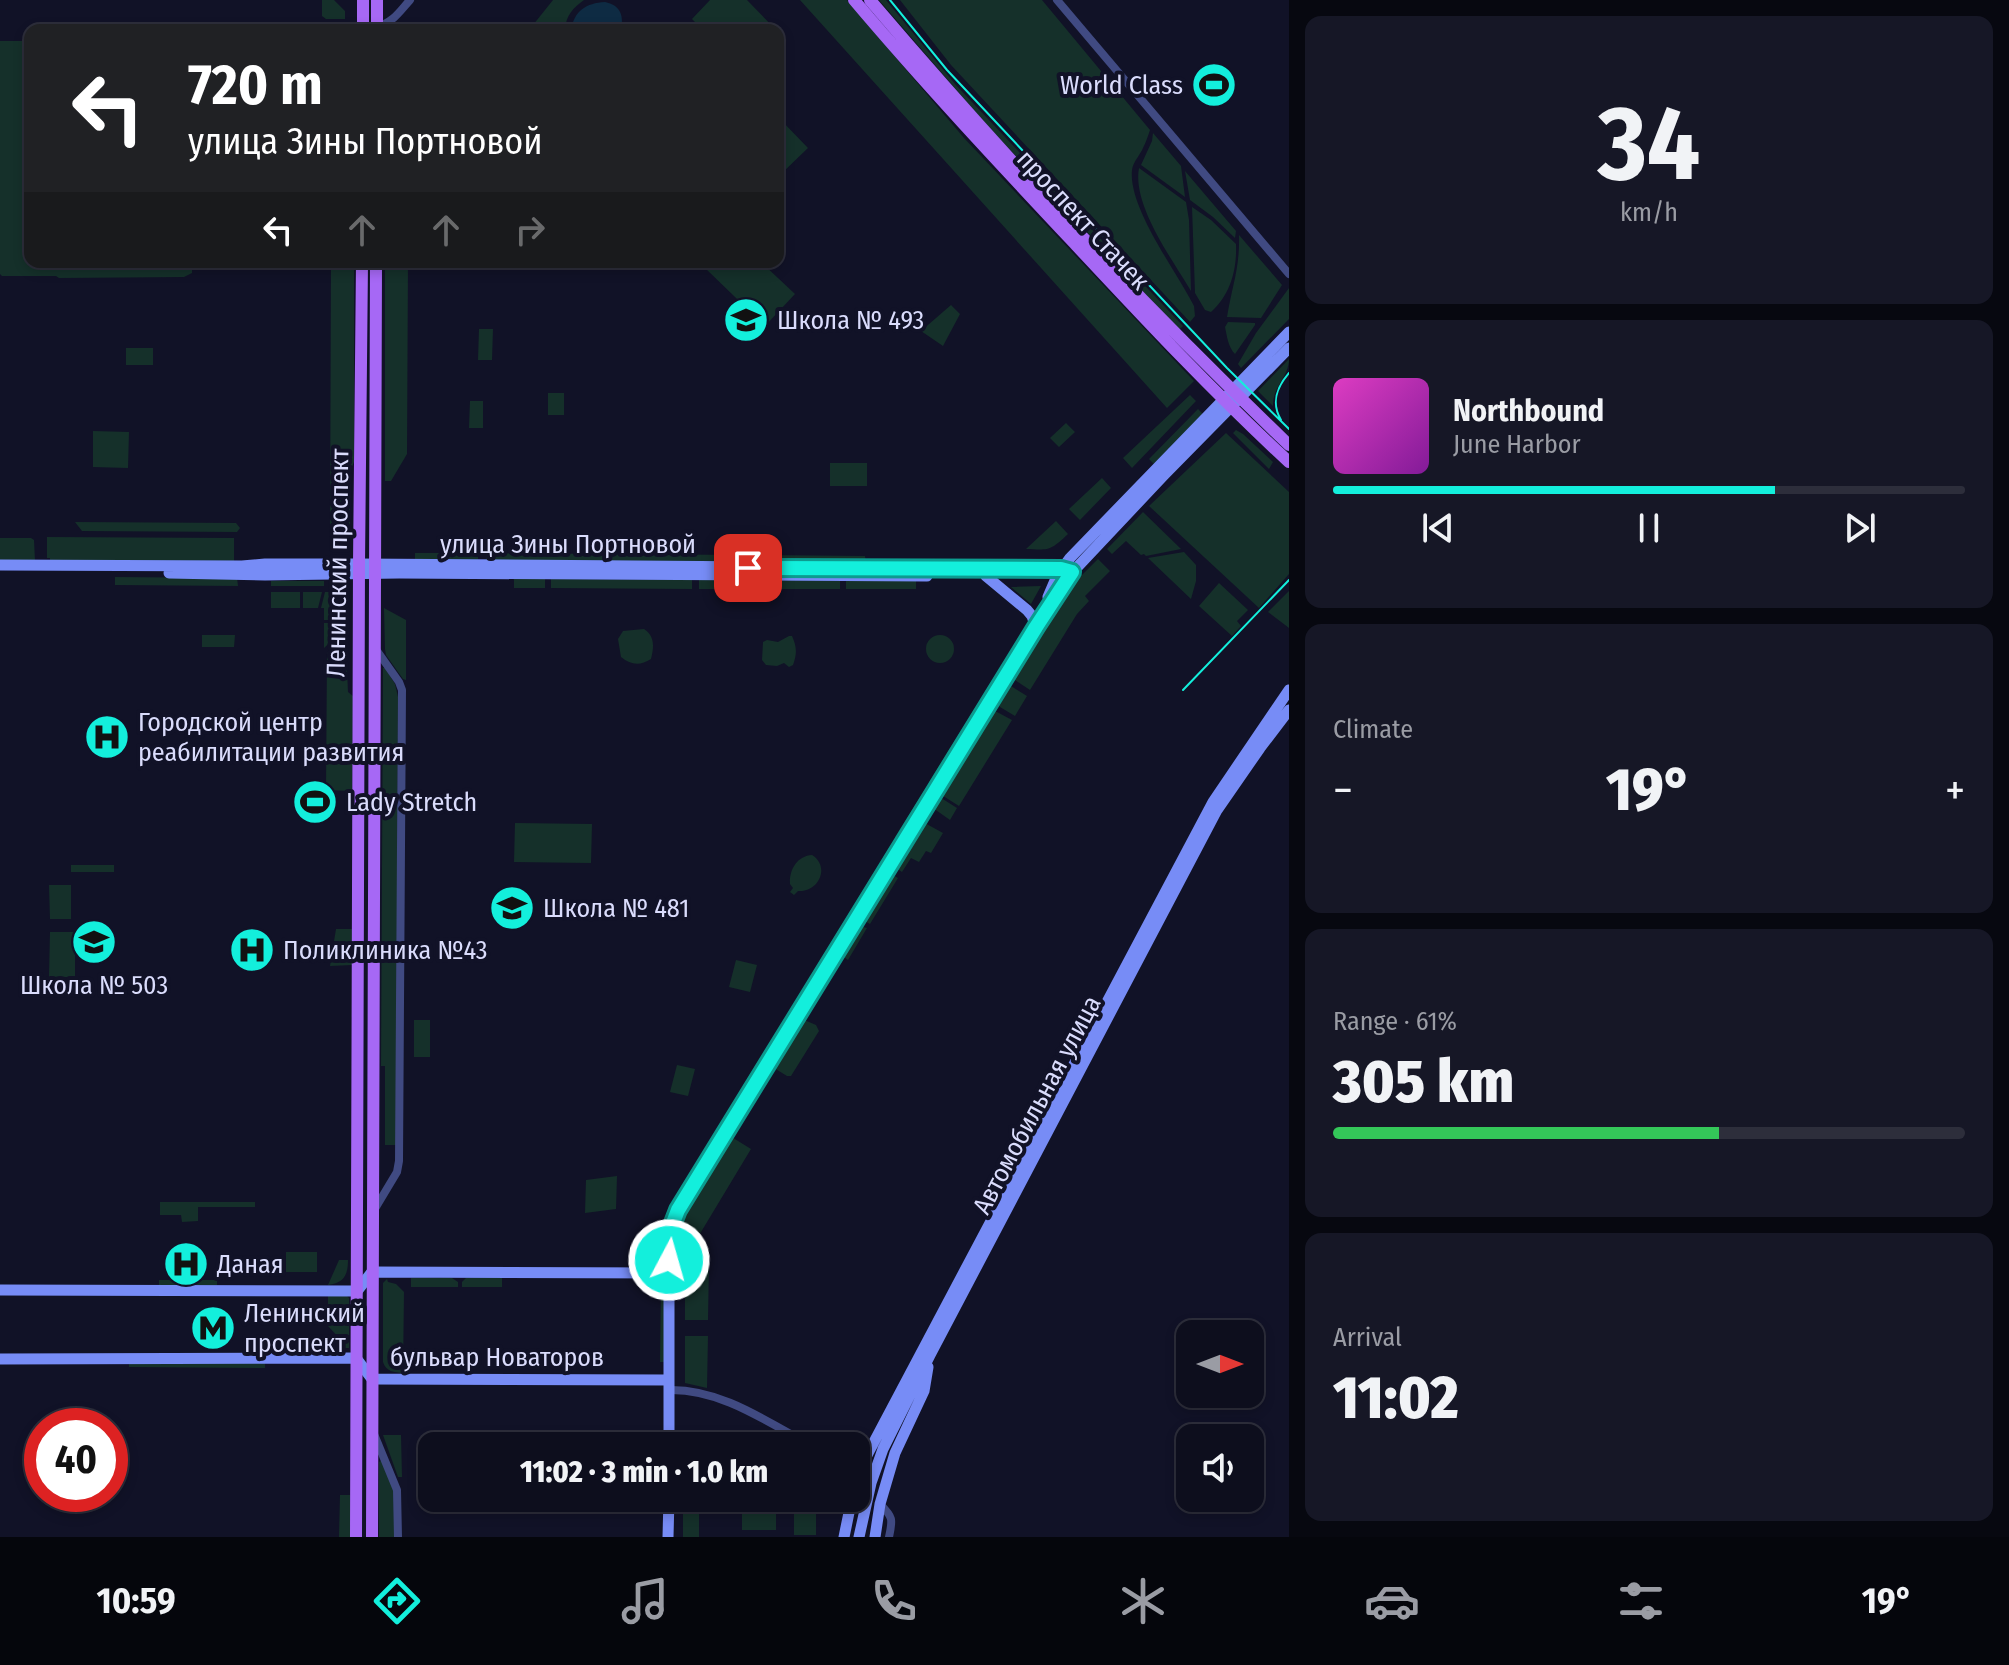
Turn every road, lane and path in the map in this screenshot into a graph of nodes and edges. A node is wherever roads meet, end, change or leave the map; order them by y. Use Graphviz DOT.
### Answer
graph roads {
  1 [pos="363,0"];
  2 [pos="377,0"];
  3 [pos="410,0"];
  4 [pos="854,0"];
  5 [pos="870,0"];
  6 [pos="1057,0"];
  7 [pos="363,24"];
  8 [pos="377,24"];
  9 [pos="386,24"];
  10 [pos="362,268"];
  11 [pos="376,268"];
  12 [pos="1289,274"];
  13 [pos="1289,332"];
  14 [pos="1289,348"];
  15 [pos="1232,399"];
  16 [pos="1289,445"];
  17 [pos="1289,462"];
  18 [pos="0,565"];
  19 [pos="375,569"];
  20 [pos="359,570"];
  21 [pos="1063,572"];
  22 [pos="0,573"];
  23 [pos="986,576"];
  24 [pos="1036,627"];
  25 [pos="374,647"];
  26 [pos="1289,690"];
  27 [pos="1289,710"];
  28 [pos="372,1213"];
  29 [pos="372,1272"];
  30 [pos="669,1273"];
  31 [pos="0,1290"];
  32 [pos="357,1291"];
  33 [pos="372,1291"];
  34 [pos="930,1355"];
  35 [pos="356,1358"];
  36 [pos="372,1358"];
  37 [pos="0,1359"];
  38 [pos="372,1379"];
  39 [pos="669,1385"];
  40 [pos="372,1430"];
  41 [pos="669,1432"];
  42 [pos="786,1432"];
  43 [pos="870,1443"];
  44 [pos="880,1504"];
  45 [pos="669,1512"];
  46 [pos="849,1512"];
  47 [pos="878,1520"];
  48 [pos="890,1532"];
  49 [pos="356,1537"];
  50 [pos="372,1537"];
  51 [pos="398,1537"];
  52 [pos="668,1537"];
  53 [pos="844,1537"];
  54 [pos="859,1537"];
  55 [pos="875,1537"];
  1 -- 7 [label="main road"];
  2 -- 8 [label="main road"];
  3 -- 9 [label="street"];
  4 -- 15 [label="main road, проспект Стачек"];
  5 -- 15 [label="main road, проспект Стачек"];
  6 -- 12 [label="street"];
  10 -- 20 [label="main road, Ленинский проспект"];
  11 -- 19 [label="main road, Ленинский проспект"];
  13 -- 15 [label="main road"];
  14 -- 15 [label="main road"];
  15 -- 16 [label="main road, проспект Стачек"];
  15 -- 17 [label="main road, проспект Стачек"];
  15 -- 21 [label="main road"];
  18 -- 20 [label="main road, улица Зины Портновой"];
  19 -- 20 [label="main road, улица Зины Портновой"];
  19 -- 21 [label="main road, улица Зины Портновой"];
  19 -- 23 [label="main road, улица Зины Портновой"];
  19 -- 25 [label="main road, Ленинский проспект"];
  20 -- 22 [label="main road, улица Зины Портновой"];
  20 -- 32 [label="main road, Ленинский проспект"];
  21 -- 23 [label="main road, улица Зины Портновой"];
  21 -- 24 [label="main road"];
  23 -- 24 [label="main road"];
  24 -- 30 [label="main road"];
  25 -- 28 [label="main road, Ленинский проспект"];
  25 -- 28 [label="street"];
  26 -- 43 [label="main road, Автомобильная улица"];
  27 -- 34 [label="main road, Автомобильная улица"];
  28 -- 29 [label="main road, Ленинский проспект"];
  29 -- 30 [label="main road"];
  29 -- 32 [label="main road"];
  29 -- 33 [label="main road, Ленинский проспект"];
  30 -- 39 [label="main road"];
  31 -- 32 [label="main road"];
  32 -- 33 [label="main road"];
  32 -- 35 [label="main road, Ленинский проспект"];
  33 -- 36 [label="main road, Ленинский проспект"];
  34 -- 44 [label="main road"];
  34 -- 54 [label="main road, Автомобильная улица"];
  35 -- 36 [label="main road"];
  35 -- 37 [label="main road, бульвар Новаторов"];
  35 -- 38 [label="main road, бульвар Новаторов"];
  35 -- 49 [label="main road, Ленинский проспект"];
  36 -- 38 [label="main road, Ленинский проспект"];
  38 -- 39 [label="main road, бульвар Новаторов"];
  38 -- 40 [label="main road, Ленинский проспект"];
  39 -- 41 [label="main road"];
  39 -- 42 [label="street, бульвар Новаторов"];
  40 -- 50 [label="main road, Ленинский проспект"];
  40 -- 51 [label="street"];
  44 -- 47 [label="main road"];
  44 -- 48 [label="street"];
  45 -- 52 [label="main road"];
  46 -- 53 [label="main road"];
  47 -- 48 [label="street"];
  47 -- 55 [label="main road"];
}
